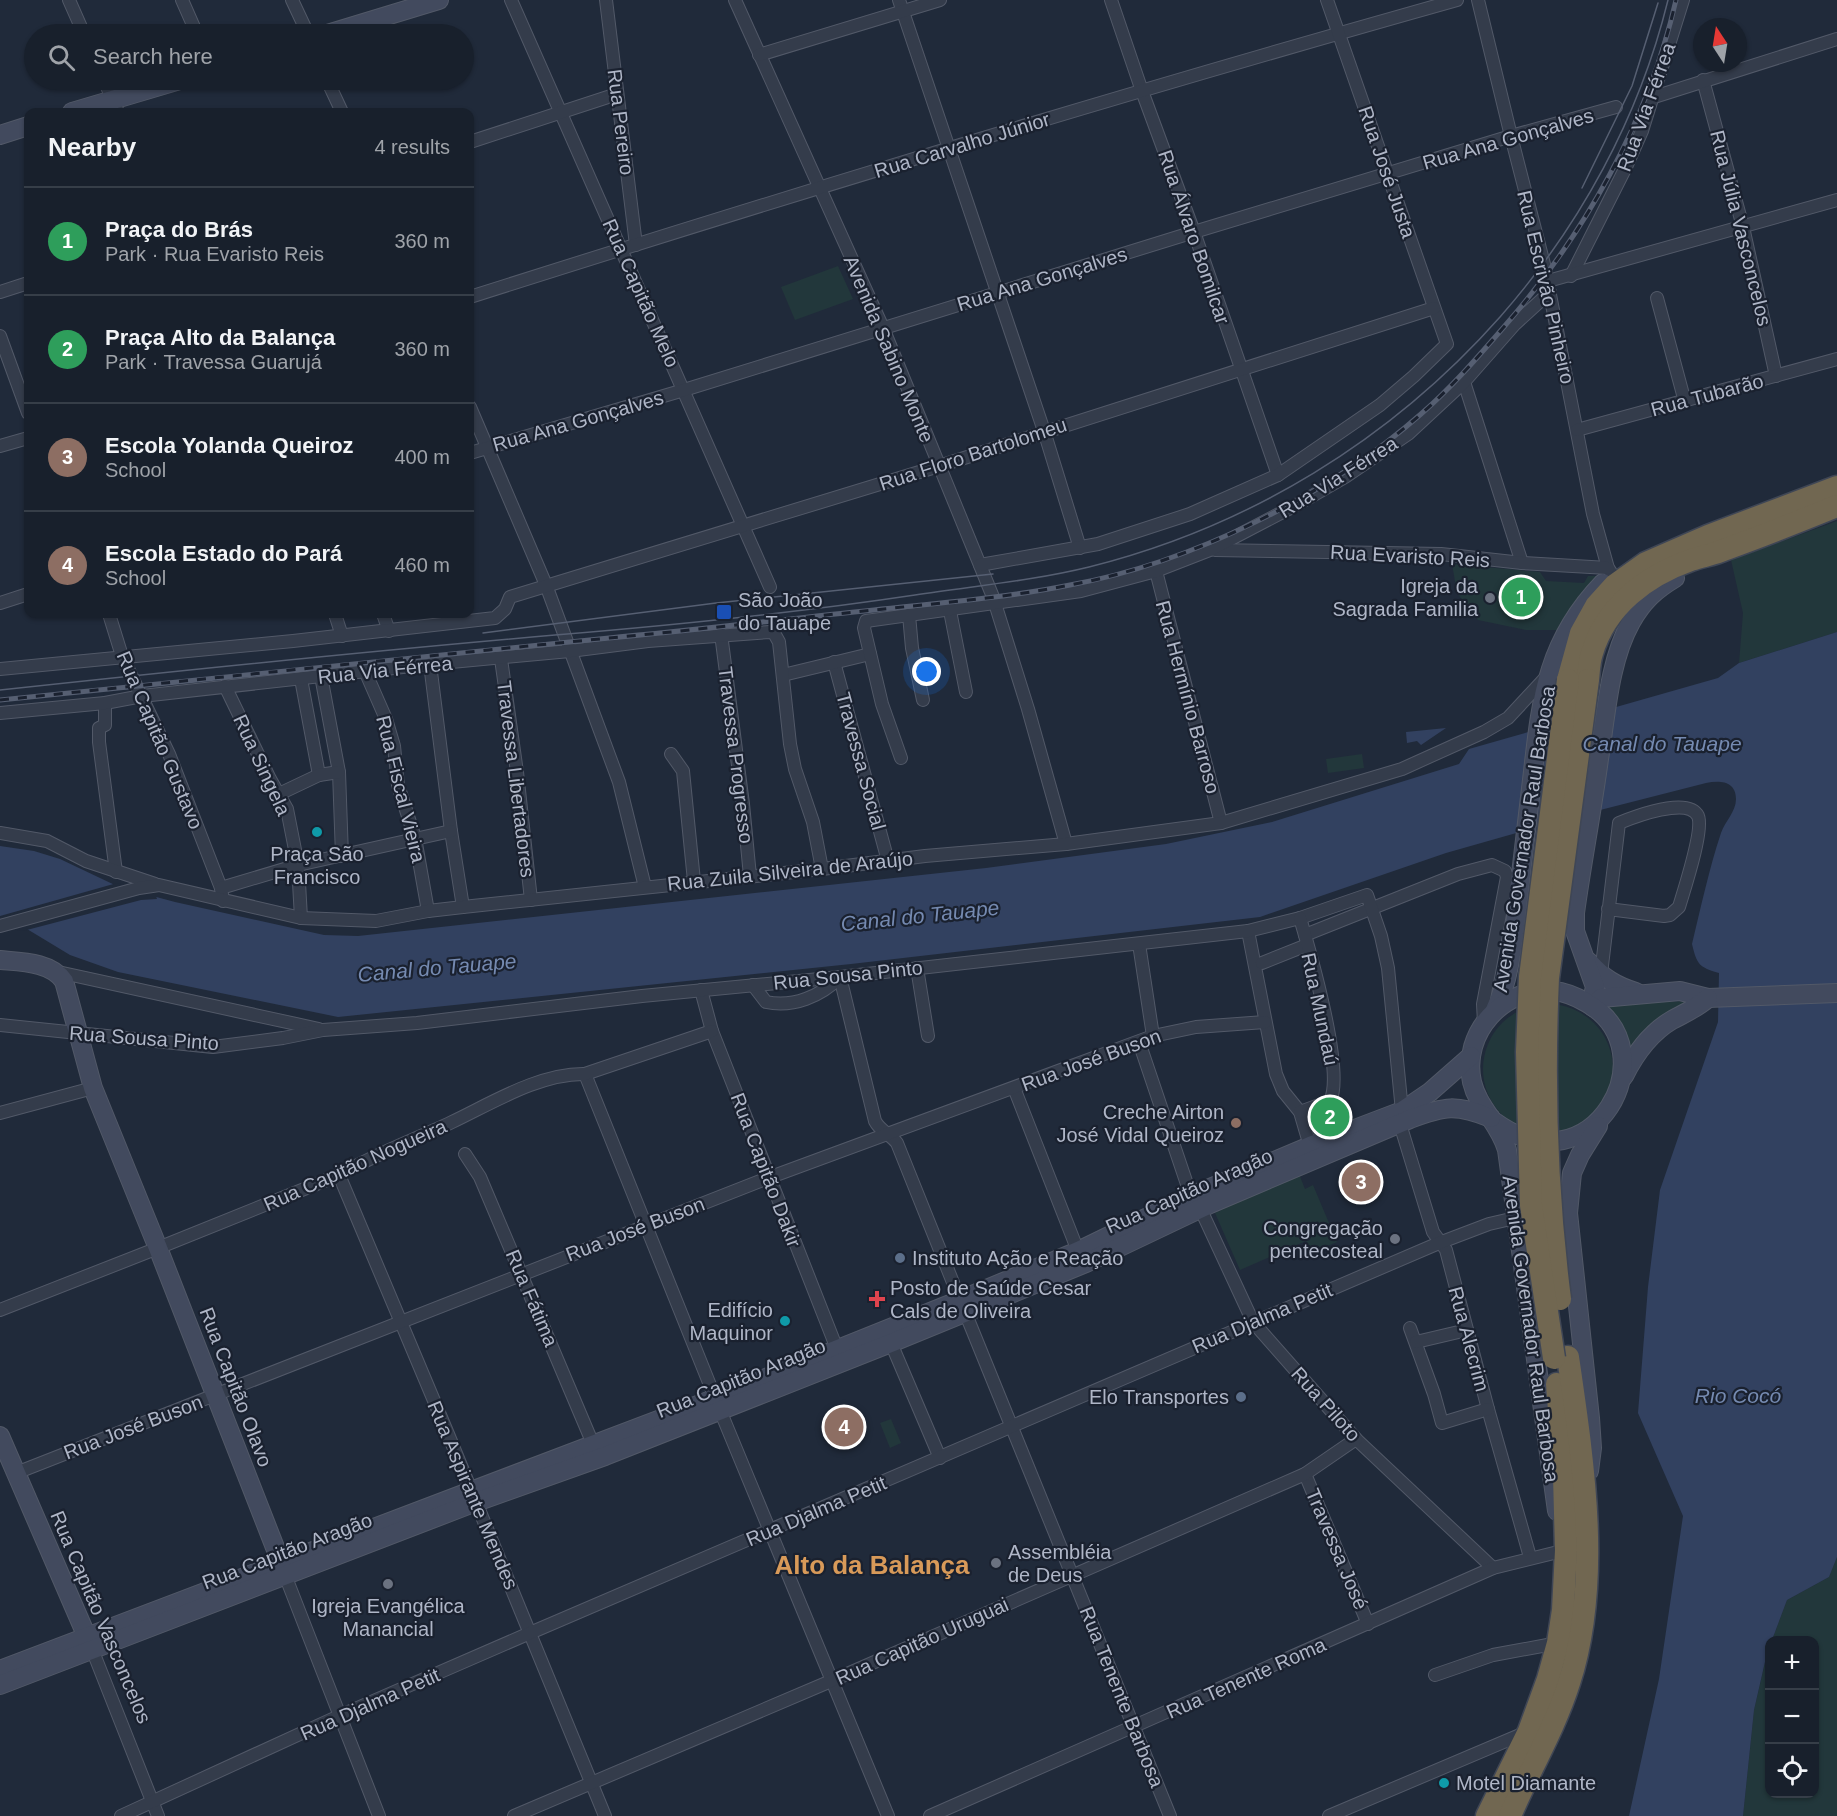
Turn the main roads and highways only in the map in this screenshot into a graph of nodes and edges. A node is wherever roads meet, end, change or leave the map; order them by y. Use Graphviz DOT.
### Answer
graph roads {
  1 [pos="439,0"];
  2 [pos="403,5"];
  3 [pos="353,24"];
  4 [pos="155,90"];
  5 [pos="116,106"];
  6 [pos="24,127"];
  7 [pos="0,135"];
  8 [pos="1837,487"];
  9 [pos="1837,506"];
  10 [pos="1716,543"];
  11 [pos="1568,678"];
  12 [pos="1584,956"];
  13 [pos="0,960"];
  14 [pos="1640,993"];
  15 [pos="1837,993"];
  16 [pos="1708,998"];
  17 [pos="1592,1006"];
  18 [pos="1490,1017"];
  19 [pos="1471,1056"];
  20 [pos="1621,1080"];
  21 [pos="1606,1113"];
  22 [pos="1401,1117"];
  23 [pos="1493,1120"];
  24 [pos="1196,1203"];
  25 [pos="963,1306"];
  26 [pos="1561,1358"];
  27 [pos="718,1405"];
  28 [pos="0,1436"];
  29 [pos="474,1496"];
  30 [pos="1586,1503"];
  31 [pos="1566,1544"];
  32 [pos="283,1569"];
  33 [pos="90,1644"];
  34 [pos="0,1670"];
  35 [pos="0,1685"];
  36 [pos="1487,1816"];
  37 [pos="1510,1816"];
  1 -- 2 [label="main road"];
  2 -- 3 [label="main road"];
  4 -- 5 [label="main road"];
  6 -- 7 [label="main road"];
  8 -- 10 [label="highway, Avenida Governador Raul Barbosa"];
  9 -- 10 [label="highway, Avenida Governador Raul Barbosa"];
  10 -- 11 [label="highway, Avenida Governador Raul Barbosa"];
  10 -- 11 [label="main road, Avenida Governador Raul Barbosa"];
  10 -- 12 [label="main road, Avenida Governador Raul Barbosa"];
  11 -- 18 [label="main road, Avenida Governador Raul Barbosa"];
  11 -- 26 [label="highway, Avenida Governador Raul Barbosa, bridge"];
  12 -- 14 [label="main road"];
  12 -- 17 [label="main road, Avenida Governador Raul Barbosa"];
  13 -- 32 [label="main road, Rua Capitão Olavo"];
  14 -- 16 [label="main road"];
  14 -- 17 [label="main road"];
  15 -- 16 [label="main road"];
  16 -- 20 [label="main road"];
  17 -- 18 [label="main road, Avenida Governador Raul Barbosa"];
  17 -- 20 [label="main road, Avenida Governador Raul Barbosa"];
  18 -- 19 [label="main road, Avenida Governador Raul Barbosa"];
  19 -- 22 [label="main road, Rua Capitão Aragão"];
  19 -- 23 [label="main road, Avenida Governador Raul Barbosa"];
  20 -- 21 [label="main road, Avenida Governador Raul Barbosa"];
  21 -- 23 [label="main road, Avenida Governador Raul Barbosa"];
  21 -- 30 [label="main road, Avenida Governador Raul Barbosa"];
  22 -- 23 [label="main road, Rua Capitão Aragão"];
  22 -- 24 [label="main road, Rua Capitão Aragão"];
  22 -- 24 [label="main road, Rua Capitão Aragão"];
  23 -- 31 [label="main road, Avenida Governador Raul Barbosa"];
  24 -- 25 [label="main road, Rua Capitão Aragão"];
  24 -- 25 [label="main road, Rua Capitão Aragão"];
  25 -- 27 [label="main road, Rua Capitão Aragão"];
  25 -- 27 [label="main road, Rua Capitão Aragão"];
  26 -- 30 [label="highway, Avenida Governador Raul Barbosa"];
  26 -- 31 [label="highway, Avenida Governador Raul Barbosa"];
  27 -- 29 [label="main road, Rua Capitão Aragão"];
  27 -- 29 [label="main road, Rua Capitão Aragão"];
  28 -- 33 [label="main road, Rua Capitão Vasconcelos"];
  29 -- 32 [label="main road, Rua Capitão Aragão"];
  30 -- 37 [label="highway, Avenida Governador Raul Barbosa"];
  31 -- 36 [label="highway, Avenida Governador Raul Barbosa"];
  32 -- 33 [label="main road, Rua Capitão Aragão"];
  33 -- 34 [label="main road, Rua Capitão Aragão"];
  33 -- 35 [label="main road, Rua Capitão Aragão"];
}
